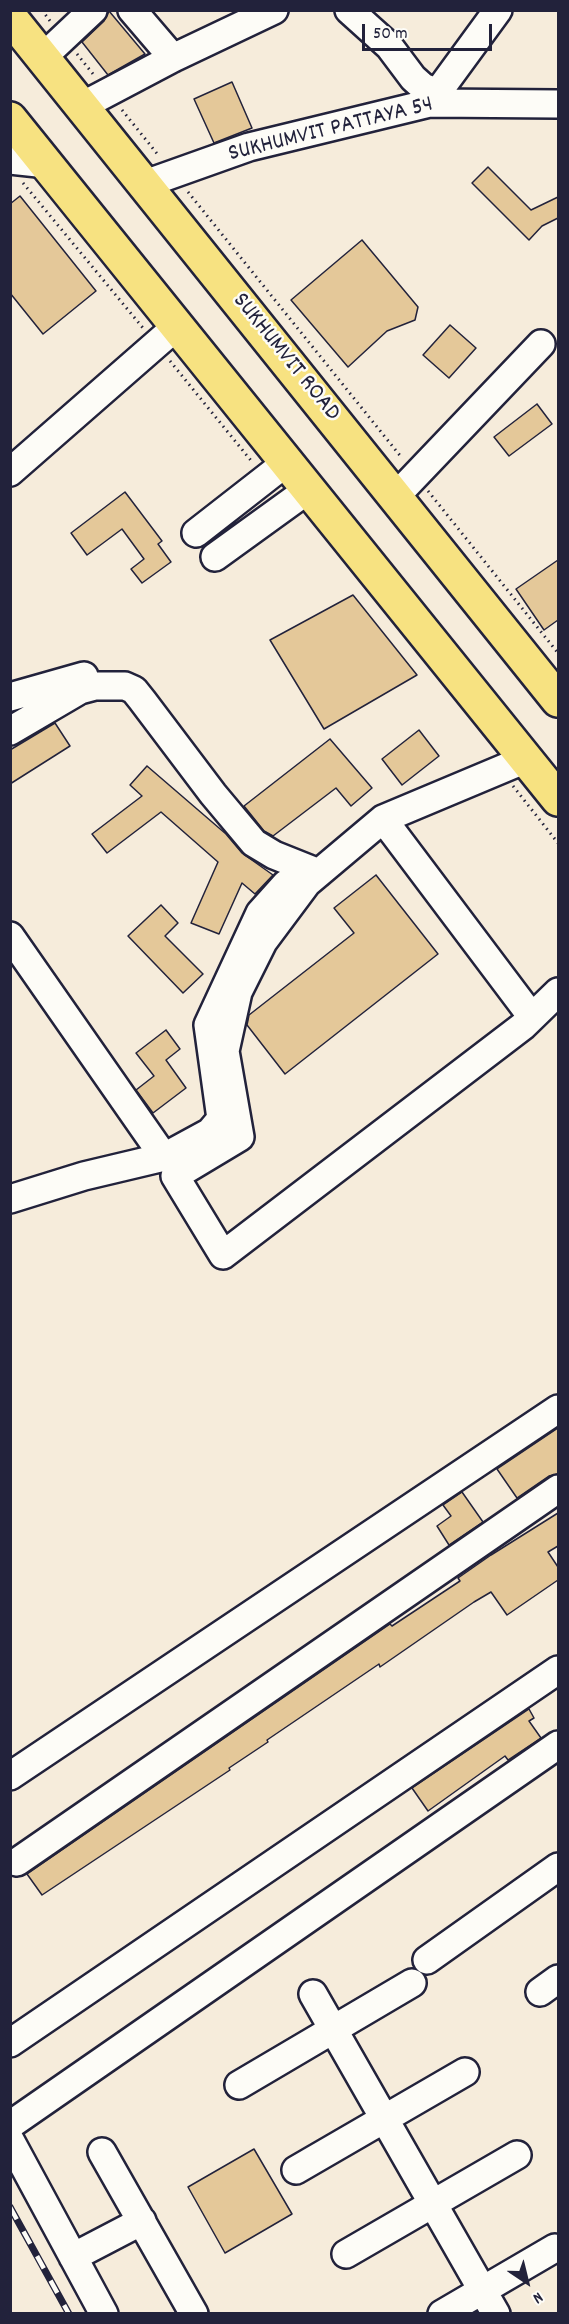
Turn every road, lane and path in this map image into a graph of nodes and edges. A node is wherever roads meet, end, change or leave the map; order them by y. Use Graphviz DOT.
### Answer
graph roads {
  1 [pos="42,10"];
  2 [pos="93,10"];
  3 [pos="132,10"];
  4 [pos="274,10"];
  5 [pos="349,10"];
  6 [pos="498,10"];
  7 [pos="10,16"];
  8 [pos="53,47"];
  9 [pos="173,58"];
  10 [pos="434,98"];
  11 [pos="95,99"];
  12 [pos="558,104"];
  13 [pos="10,119"];
  14 [pos="10,160"];
  15 [pos="47,164"];
  16 [pos="159,179"];
  17 [pos="177,326"];
  18 [pos="541,344"];
  19 [pos="287,462"];
  20 [pos="10,472"];
  21 [pos="406,486"];
  22 [pos="309,489"];
  23 [pos="196,533"];
  24 [pos="214,557"];
  25 [pos="558,654"];
  26 [pos="114,667"];
  27 [pos="10,697"];
  28 [pos="558,700"];
  29 [pos="10,731"];
  30 [pos="526,759"];
  31 [pos="558,799"];
  32 [pos="383,819"];
  33 [pos="311,869"];
  34 [pos="10,936"];
  35 [pos="558,993"];
  36 [pos="532,1017"];
  37 [pos="164,1157"];
  38 [pos="10,1199"];
  39 [pos="558,1409"];
  40 [pos="558,1489"];
  41 [pos="558,1670"];
  42 [pos="558,1745"];
  43 [pos="10,1776"];
  44 [pos="17,1862"];
  45 [pos="558,1867"];
  46 [pos="313,1994"];
  47 [pos="334,2030"];
  48 [pos="10,2043"];
  49 [pos="465,2072"];
  50 [pos="239,2085"];
  51 [pos="385,2118"];
  52 [pos="10,2125"];
  53 [pos="10,2140"];
  54 [pos="102,2152"];
  55 [pos="517,2155"];
  56 [pos="296,2170"];
  57 [pos="433,2203"];
  58 [pos="142,2221"];
  59 [pos="555,2248"];
  60 [pos="346,2254"];
  61 [pos="73,2257"];
  62 [pos="483,2290"];
  63 [pos="104,2313"];
  64 [pos="194,2313"];
  65 [pos="442,2313"];
  66 [pos="496,2313"];
  1 -- 8 [label="path"];
  2 -- 8 [label="street"];
  3 -- 9 [label="street"];
  4 -- 9 [label="street"];
  5 -- 10 [label="street"];
  6 -- 10 [label="street"];
  7 -- 8 [label="highway, SUKHUMVIT ROAD"];
  8 -- 11 [label="highway, SUKHUMVIT ROAD"];
  8 -- 11 [label="path"];
  9 -- 11 [label="street"];
  10 -- 12 [label="street, SUKHUMVIT PATTAYA 54"];
  10 -- 16 [label="street, SUKHUMVIT PATTAYA 54"];
  11 -- 16 [label="highway, SUKHUMVIT ROAD"];
  11 -- 16 [label="path"];
  13 -- 15 [label="highway"];
  14 -- 15 [label="street"];
  15 -- 17 [label="highway"];
  16 -- 21 [label="highway, SUKHUMVIT ROAD"];
  16 -- 21 [label="path"];
  17 -- 19 [label="highway"];
  17 -- 20 [label="street"];
  18 -- 21 [label="street"];
  19 -- 22 [label="highway"];
  19 -- 23 [label="street"];
  21 -- 25 [label="path"];
  21 -- 28 [label="highway, SUKHUMVIT ROAD"];
  22 -- 24 [label="street"];
  22 -- 30 [label="highway"];
  26 -- 27 [label="street"];
  29 -- 33 [label="street"];
  30 -- 31 [label="highway"];
  30 -- 32 [label="street"];
  32 -- 33 [label="street"];
  32 -- 36 [label="street"];
  33 -- 36 [label="street"];
  33 -- 37 [label="street"];
  34 -- 37 [label="street"];
  35 -- 36 [label="street"];
  37 -- 38 [label="street"];
  39 -- 43 [label="street"];
  40 -- 44 [label="street"];
  41 -- 48 [label="street"];
  42 -- 52 [label="street"];
  45 -- 47 [label="street"];
  46 -- 47 [label="street"];
  47 -- 50 [label="street"];
  47 -- 51 [label="street"];
  49 -- 51 [label="street"];
  51 -- 56 [label="street"];
  51 -- 57 [label="street"];
  53 -- 61 [label="street"];
  54 -- 58 [label="street"];
  55 -- 57 [label="street"];
  57 -- 60 [label="street"];
  57 -- 62 [label="street"];
  58 -- 61 [label="street"];
  58 -- 64 [label="street"];
  59 -- 62 [label="street"];
  61 -- 63 [label="street"];
  62 -- 65 [label="street"];
  62 -- 66 [label="street"];
}
